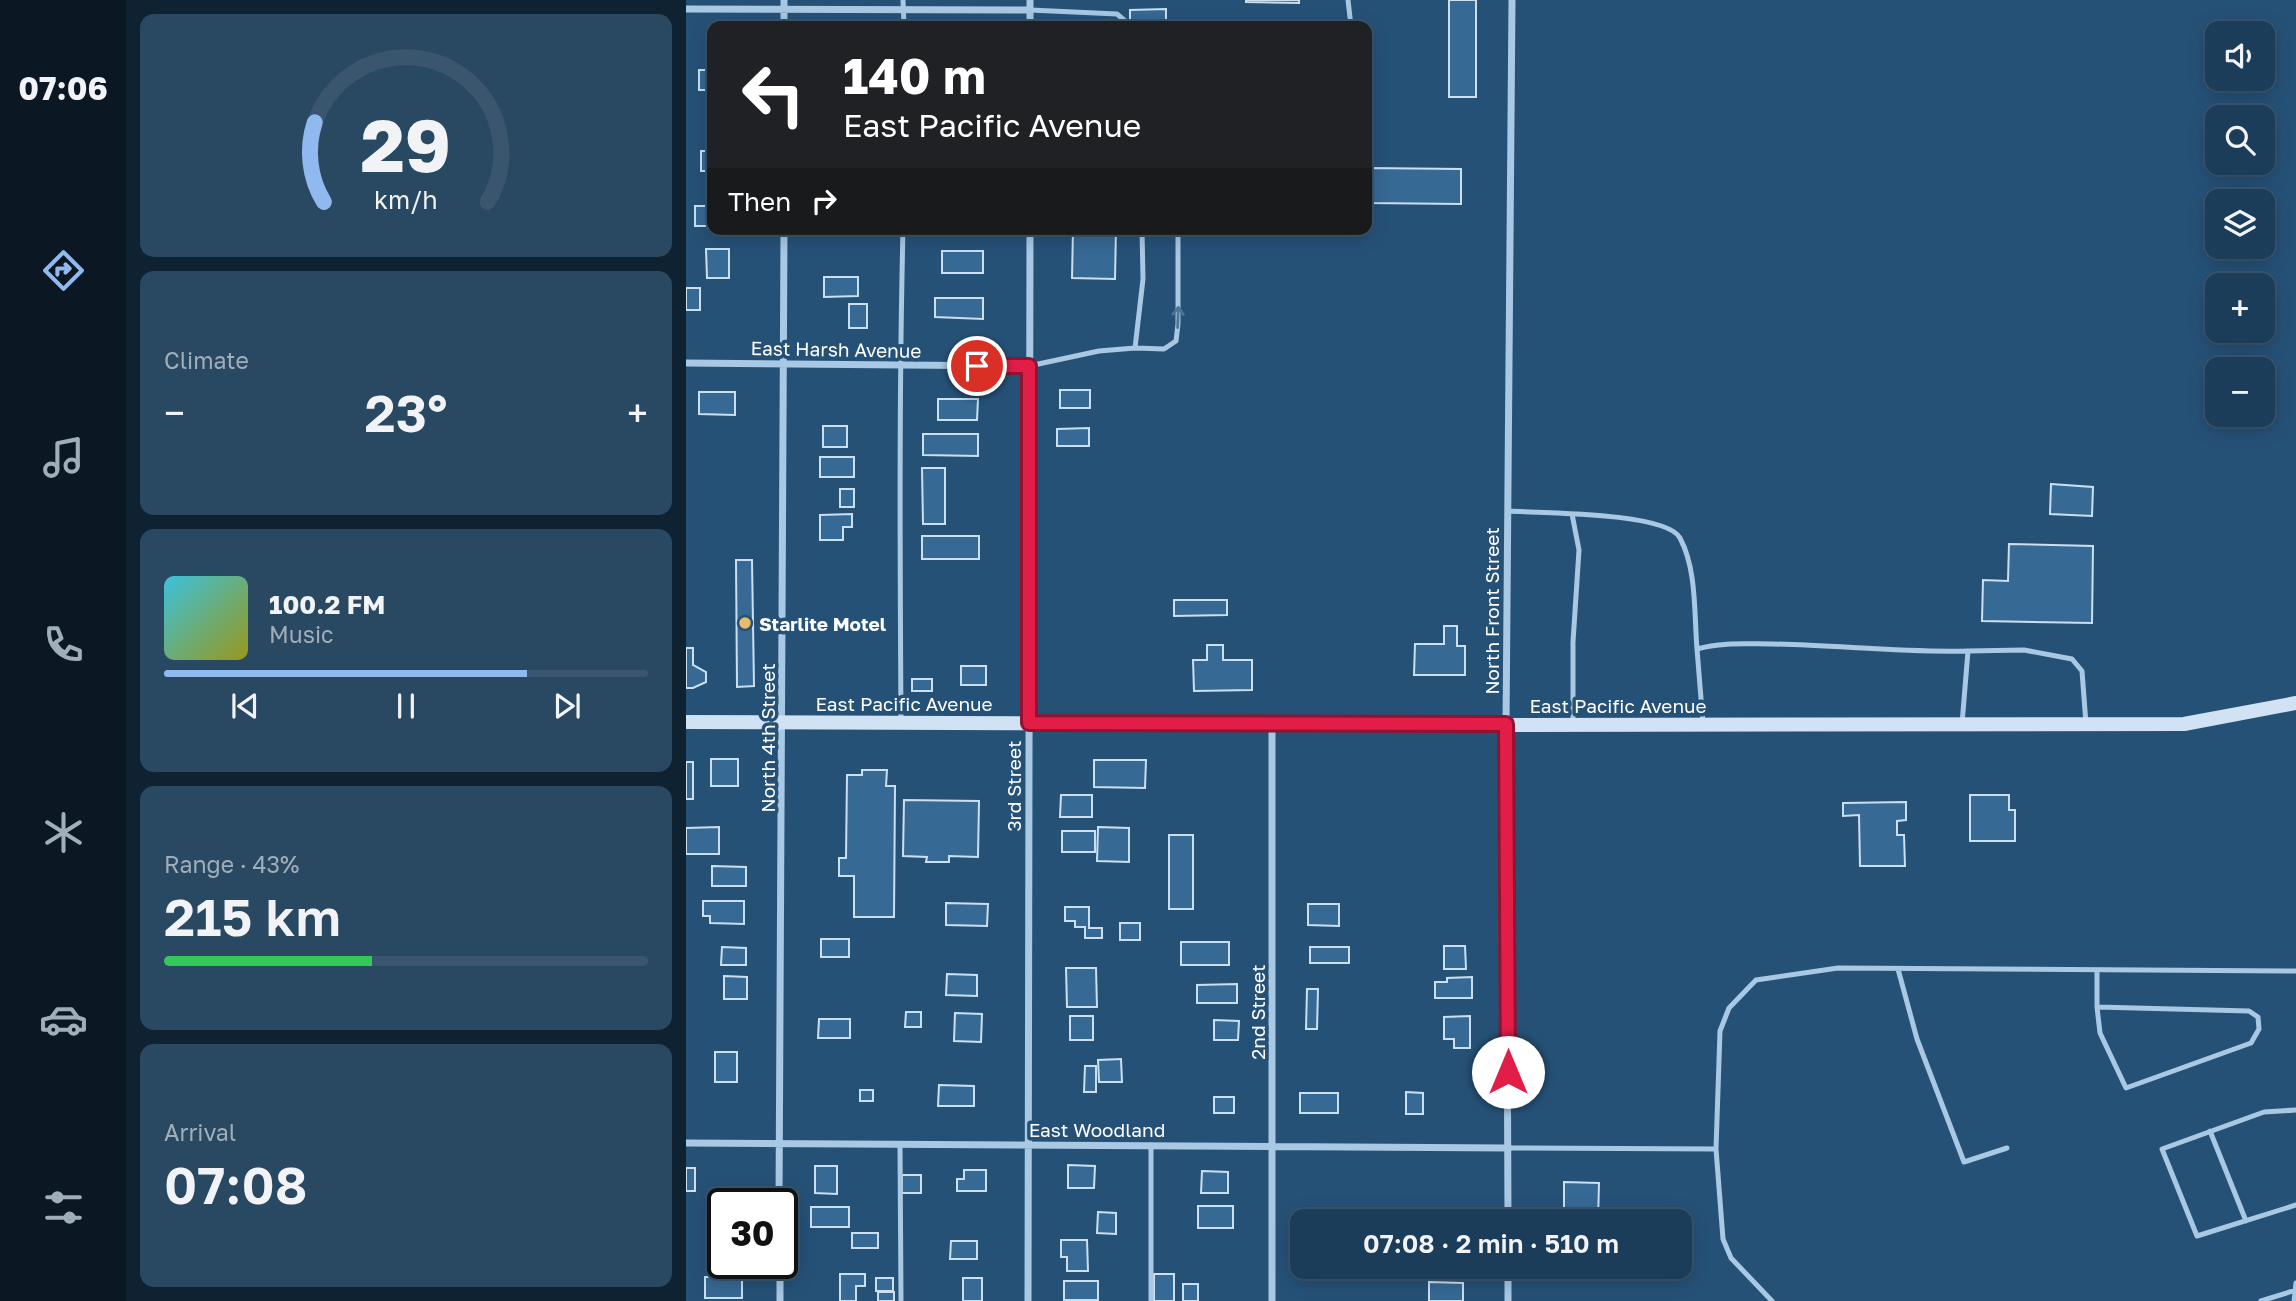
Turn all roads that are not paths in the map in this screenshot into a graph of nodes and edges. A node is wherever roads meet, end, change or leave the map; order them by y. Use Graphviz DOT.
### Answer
graph roads {
  1 [pos="784,0"];
  2 [pos="904,0"];
  3 [pos="1030,0"];
  4 [pos="1348,0"];
  5 [pos="1512,0"];
  6 [pos="686,9"];
  7 [pos="784,10"];
  8 [pos="904,10"];
  9 [pos="1030,10"];
  10 [pos="784,21"];
  11 [pos="904,21"];
  12 [pos="1030,21"];
  13 [pos="1126,21"];
  14 [pos="1351,21"];
  15 [pos="784,235"];
  16 [pos="903,235"];
  17 [pos="1030,235"];
  18 [pos="1142,235"];
  19 [pos="1178,235"];
  20 [pos="1135,348"];
  21 [pos="686,363"];
  22 [pos="783,363"];
  23 [pos="899,365"];
  24 [pos="1029,366"];
  25 [pos="1508,512"];
  26 [pos="1572,514"];
  27 [pos="1696,649"];
  28 [pos="1968,651"];
  29 [pos="2296,703"];
  30 [pos="686,722"];
  31 [pos="783,722"];
  32 [pos="901,722"];
  33 [pos="1029,723"];
  34 [pos="1272,724"];
  35 [pos="1506,724"];
  36 [pos="1573,724"];
  37 [pos="1703,724"];
  38 [pos="1962,724"];
  39 [pos="2086,724"];
  40 [pos="1898,968"];
  41 [pos="2098,970"];
  42 [pos="2296,971"];
  43 [pos="2097,1007"];
  44 [pos="2296,1110"];
  45 [pos="2210,1130"];
  46 [pos="686,1143"];
  47 [pos="779,1143"];
  48 [pos="900,1144"];
  49 [pos="1028,1145"];
  50 [pos="1151,1145"];
  51 [pos="1272,1146"];
  52 [pos="1508,1148"];
  53 [pos="2007,1148"];
  54 [pos="1716,1149"];
  55 [pos="779,1188"];
  56 [pos="2296,1205"];
  57 [pos="1508,1209"];
  58 [pos="2246,1221"];
  59 [pos="780,1279"];
  60 [pos="1508,1279"];
  61 [pos="2296,1283"];
  62 [pos="2296,1290"];
  63 [pos="780,1301"];
  64 [pos="901,1301"];
  65 [pos="1028,1301"];
  66 [pos="1151,1301"];
  67 [pos="1272,1301"];
  68 [pos="1508,1301"];
  69 [pos="1772,1301"];
  70 [pos="2261,1301"];
  71 [pos="2294,1301"];
  1 -- 7 [label="street"];
  2 -- 8 [label="lane"];
  3 -- 9 [label="street"];
  4 -- 14 [label="lane"];
  5 -- 25 [label="street, North Front Street"];
  6 -- 7 [label="street"];
  7 -- 8 [label="street"];
  7 -- 10 [label="street"];
  8 -- 9 [label="street"];
  8 -- 11 [label="lane"];
  9 -- 12 [label="street"];
  9 -- 13 [label="lane"];
  15 -- 22 [label="street, North 4th Street"];
  16 -- 23 [label="lane"];
  17 -- 24 [label="street, 3rd Street"];
  18 -- 20 [label="lane"];
  20 -- 19 [label="lane, one-way"];
  20 -- 24 [label="lane"];
  21 -- 22 [label="street, East Harsh Avenue"];
  22 -- 23 [label="street, East Harsh Avenue"];
  22 -- 31 [label="street, North 4th Street"];
  23 -- 24 [label="street, East Harsh Avenue"];
  23 -- 32 [label="lane"];
  24 -- 33 [label="street, 3rd Street"];
  25 -- 26 [label="lane"];
  25 -- 35 [label="street, North Front Street"];
  26 -- 27 [label="lane"];
  26 -- 36 [label="lane"];
  27 -- 28 [label="lane"];
  27 -- 37 [label="lane"];
  28 -- 38 [label="lane"];
  28 -- 39 [label="lane"];
  29 -- 39 [label="main road, East Pacific Avenue"];
  30 -- 31 [label="main road, East Pacific Avenue"];
  31 -- 32 [label="main road, East Pacific Avenue"];
  31 -- 47 [label="street, North 4th Street"];
  32 -- 33 [label="main road, East Pacific Avenue"];
  33 -- 34 [label="main road, East Pacific Avenue"];
  33 -- 49 [label="street, 3rd Street"];
  34 -- 35 [label="main road, East Pacific Avenue"];
  34 -- 51 [label="street, 2nd Street"];
  35 -- 36 [label="main road, East Pacific Avenue"];
  35 -- 52 [label="street, North Front Street"];
  36 -- 37 [label="main road, East Pacific Avenue"];
  37 -- 38 [label="main road, East Pacific Avenue"];
  38 -- 39 [label="main road, East Pacific Avenue"];
  40 -- 41 [label="lane"];
  40 -- 53 [label="lane"];
  40 -- 54 [label="lane"];
  41 -- 42 [label="lane"];
  41 -- 43 [label="lane"];
  43 -- 43 [label="lane"];
  44 -- 45 [label="lane"];
  45 -- 58 [label="lane"];
  45 -- 58 [label="lane"];
  46 -- 47 [label="street, East Woodland"];
  47 -- 48 [label="street, East Woodland"];
  47 -- 55 [label="street, North 4th Street"];
  48 -- 49 [label="street, East Woodland"];
  48 -- 64 [label="lane"];
  49 -- 50 [label="street, East Woodland"];
  49 -- 65 [label="street, 3rd Street"];
  50 -- 51 [label="street, East Woodland"];
  50 -- 66 [label="lane"];
  51 -- 52 [label="street, East Woodland"];
  51 -- 67 [label="street, 2nd Street"];
  52 -- 54 [label="lane"];
  52 -- 57 [label="street, North Front Street"];
  54 -- 69 [label="lane"];
  56 -- 58 [label="lane"];
  59 -- 63 [label="street"];
  60 -- 68 [label="street"];
  61 -- 62 [label="lane"];
  62 -- 70 [label="lane"];
  62 -- 71 [label="lane"];
}
